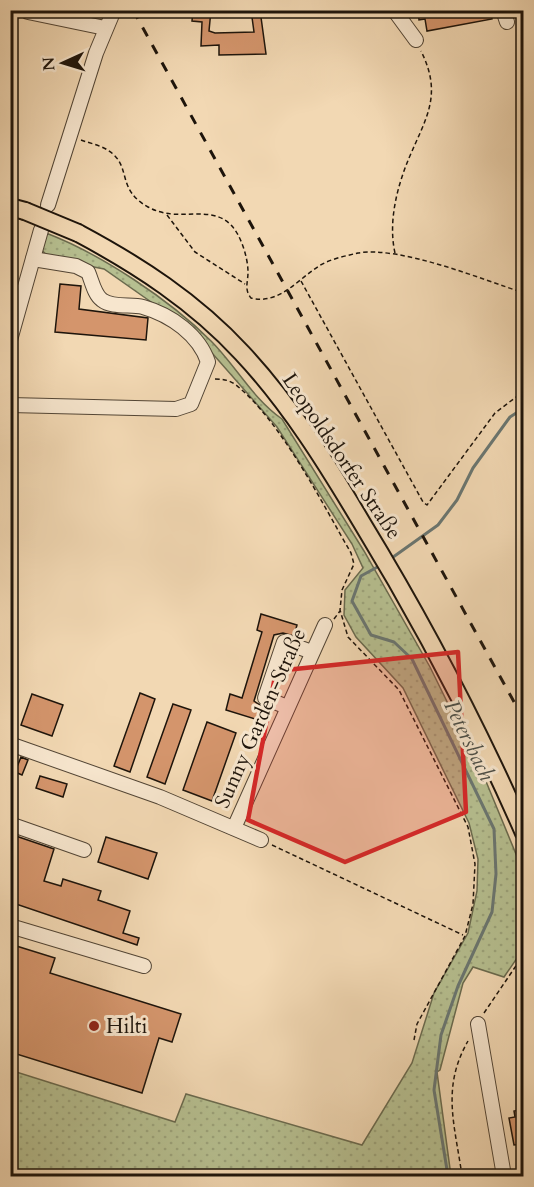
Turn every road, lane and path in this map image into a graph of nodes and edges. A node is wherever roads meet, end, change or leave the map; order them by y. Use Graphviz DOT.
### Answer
graph roads {
  1 [pos="114,10"];
  2 [pos="394,10"];
  3 [pos="28,12"];
  4 [pos="105,28"];
  5 [pos="416,40"];
  6 [pos="69,137"];
  7 [pos="48,206"];
  8 [pos="18,209"];
  9 [pos="167,215"];
  10 [pos="41,230"];
  11 [pos="396,254"];
  12 [pos="33,259"];
  13 [pos="300,280"];
  14 [pos="246,284"];
  15 [pos="524,293"];
  16 [pos="10,340"];
  17 [pos="202,380"];
  18 [pos="524,391"];
  19 [pos="10,405"];
  20 [pos="325,625"];
  21 [pos="312,652"];
  22 [pos="287,707"];
  23 [pos="10,744"];
  24 [pos="10,824"];
  25 [pos="234,828"];
  26 [pos="524,833"];
  27 [pos="261,840"];
  28 [pos="84,850"];
  29 [pos="10,926"];
  30 [pos="465,936"];
  31 [pos="144,966"];
  32 [pos="478,1024"];
  33 [pos="414,1040"];
  34 [pos="504,1176"];
  1 -- 4 [label="street"];
  2 -- 5 [label="street"];
  3 -- 4 [label="street"];
  4 -- 6 [label="street"];
  5 -- 11 [label="path"];
  6 -- 7 [label="street"];
  6 -- 9 [label="path"];
  8 -- 26 [label="main road, Leopoldsdorfer Straße, bridge"];
  9 -- 14 [label="path"];
  9 -- 14 [label="path"];
  10 -- 12 [label="street"];
  11 -- 13 [label="path"];
  11 -- 15 [label="path"];
  12 -- 16 [label="street"];
  12 -- 17 [label="street"];
  13 -- 14 [label="path"];
  13 -- 18 [label="path"];
  17 -- 19 [label="street"];
  17 -- 30 [label="path"];
  20 -- 21 [label="street, Sunny Garden-Straße"];
  21 -- 22 [label="street, Sunny Garden-Straße"];
  21 -- 22 [label="street"];
  22 -- 25 [label="street, Sunny Garden-Straße"];
  23 -- 25 [label="street"];
  24 -- 28 [label="street"];
  25 -- 27 [label="street"];
  27 -- 30 [label="path"];
  29 -- 31 [label="street"];
  30 -- 33 [label="path"];
  32 -- 34 [label="street"];
}
